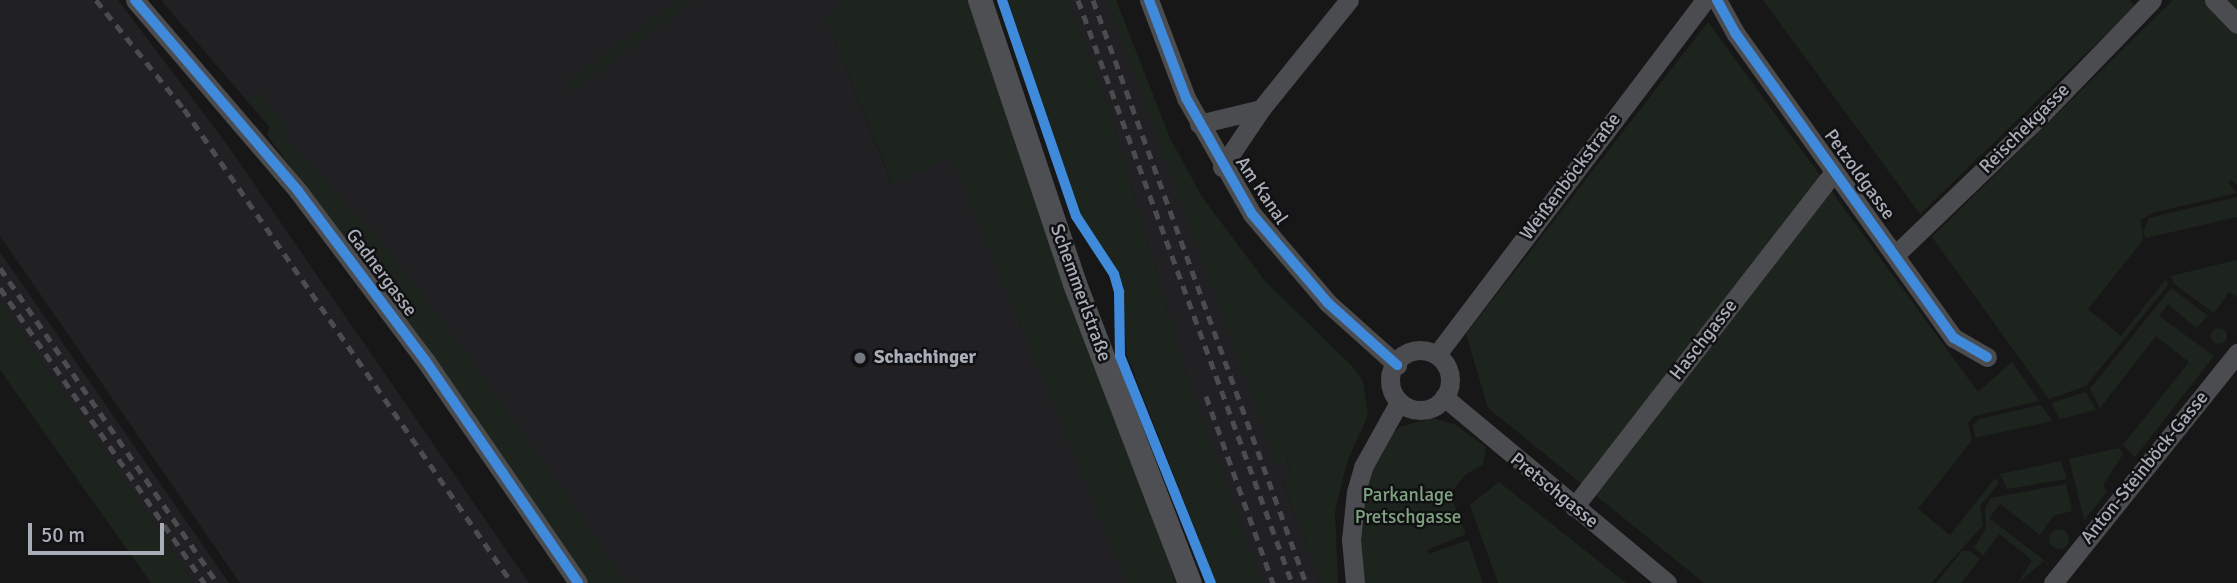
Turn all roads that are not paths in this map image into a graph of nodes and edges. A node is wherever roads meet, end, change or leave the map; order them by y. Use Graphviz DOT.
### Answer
graph roads {
  1 [pos="135,0"];
  2 [pos="981,0"];
  3 [pos="1149,0"];
  4 [pos="1349,0"];
  5 [pos="1705,0"];
  6 [pos="1717,0"];
  7 [pos="2152,0"];
  8 [pos="2214,0"];
  9 [pos="2237,24"];
  10 [pos="1261,109"];
  11 [pos="1199,124"];
  12 [pos="1222,167"];
  13 [pos="1834,173"];
  14 [pos="1895,255"];
  15 [pos="1437,353"];
  16 [pos="2237,353"];
  17 [pos="1987,356"];
  18 [pos="1397,365"];
  19 [pos="1444,397"];
  20 [pos="1398,404"];
  21 [pos="1574,507"];
  22 [pos="578,583"];
  23 [pos="1190,583"];
  24 [pos="1355,583"];
  25 [pos="1667,583"];
  26 [pos="2053,583"];
  1 -- 22 [label="street, Gadnergasse"];
  2 -- 23 [label="main road, Schemmerlstraße"];
  3 -- 11 [label="street, Am Kanal"];
  4 -- 10 [label="street"];
  5 -- 15 [label="street, Weißenböckstraße"];
  6 -- 13 [label="street, Petzoldgasse"];
  7 -- 14 [label="street, Reischekgasse"];
  8 -- 9 [label="street"];
  10 -- 11 [label="street"];
  10 -- 12 [label="street"];
  11 -- 12 [label="street, Am Kanal"];
  12 -- 18 [label="street, Am Kanal"];
  13 -- 14 [label="street, Petzoldgasse"];
  13 -- 21 [label="street, Haschgasse"];
  14 -- 17 [label="street, Petzoldgasse"];
  15 -- 18 [label="street"];
  15 -- 19 [label="street"];
  16 -- 26 [label="street, Anton-Steinböck-Gasse"];
  18 -- 20 [label="street"];
  19 -- 20 [label="street"];
  19 -- 21 [label="street, Pretschgasse"];
  20 -- 24 [label="street"];
  21 -- 25 [label="street, Pretschgasse"];
}
